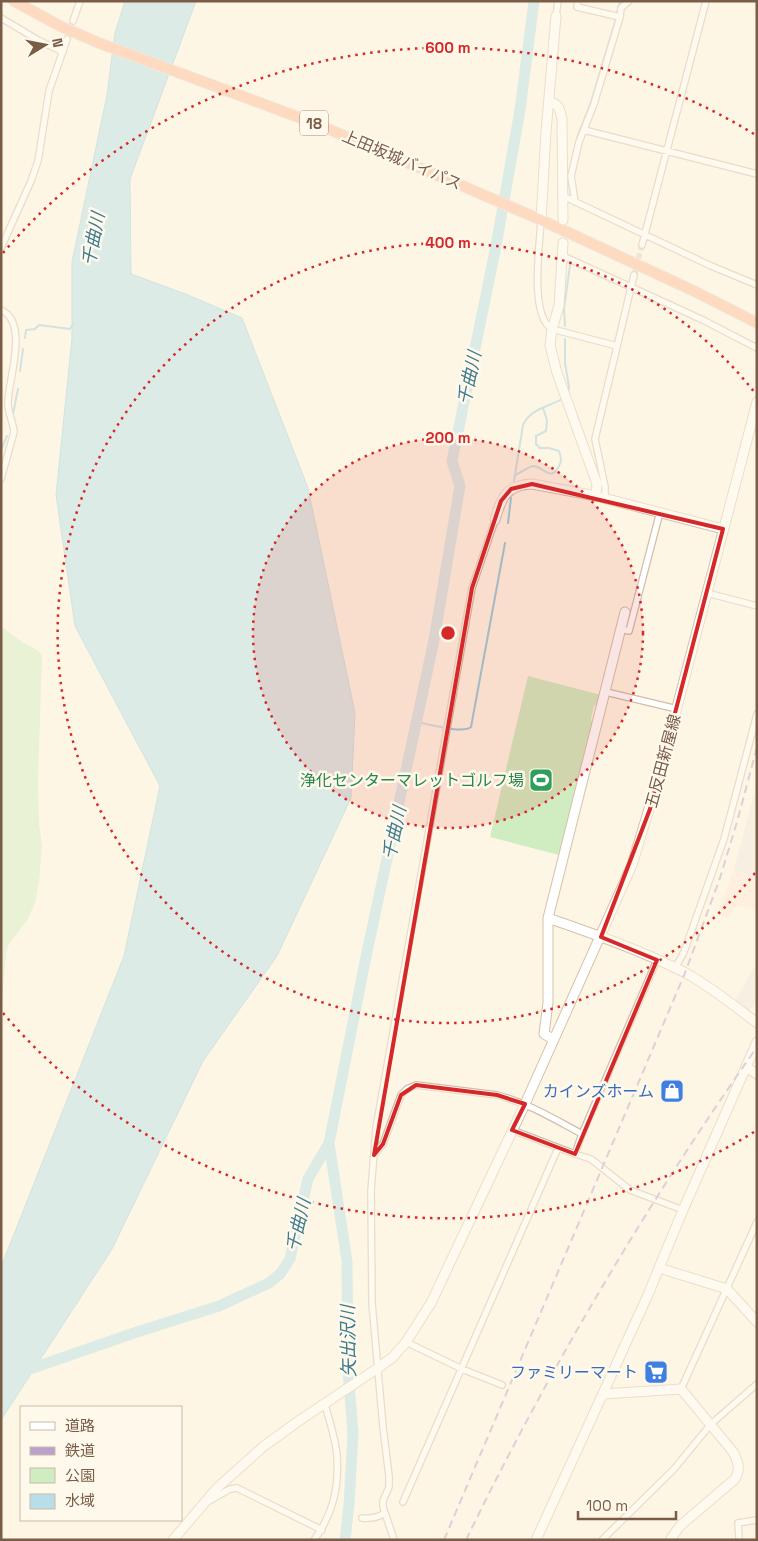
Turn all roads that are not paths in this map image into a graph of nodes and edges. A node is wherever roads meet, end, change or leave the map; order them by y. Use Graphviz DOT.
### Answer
graph roads {
  1 [pos="14,1"];
  2 [pos="80,1"];
  3 [pos="558,1"];
  4 [pos="578,1"];
  5 [pos="629,1"];
  6 [pos="706,1"];
  7 [pos="556,16"];
  8 [pos="618,16"];
  9 [pos="1,18"];
  10 [pos="73,21"];
  11 [pos="67,39"];
  12 [pos="63,52"];
  13 [pos="549,102"];
  14 [pos="584,130"];
  15 [pos="667,150"];
  16 [pos="757,174"];
  17 [pos="564,196"];
  18 [pos="575,202"];
  19 [pos="541,220"];
  20 [pos="564,220"];
  21 [pos="646,236"];
  22 [pos="563,243"];
  23 [pos="642,245"];
  24 [pos="1,248"];
  25 [pos="563,256"];
  26 [pos="634,274"];
  27 [pos="757,285"];
  28 [pos="632,286"];
  29 [pos="1,310"];
  30 [pos="757,323"];
  31 [pos="552,329"];
  32 [pos="617,346"];
  33 [pos="757,348"];
  34 [pos="757,402"];
  35 [pos="1,480"];
  36 [pos="600,497"];
  37 [pos="660,512"];
  38 [pos="495,520"];
  39 [pos="723,529"];
  40 [pos="707,593"];
  41 [pos="757,606"];
  42 [pos="625,612"];
  43 [pos="620,629"];
  44 [pos="606,692"];
  45 [pos="677,709"];
  46 [pos="757,714"];
  47 [pos="548,918"];
  48 [pos="601,937"];
  49 [pos="658,960"];
  50 [pos="675,968"];
  51 [pos="757,1023"];
  52 [pos="553,1039"];
  53 [pos="757,1042"];
  54 [pos="747,1068"];
  55 [pos="757,1074"];
  56 [pos="525,1104"];
  57 [pos="512,1130"];
  58 [pos="582,1134"];
  59 [pos="558,1148"];
  60 [pos="575,1154"];
  61 [pos="374,1155"];
  62 [pos="683,1210"];
  63 [pos="757,1222"];
  64 [pos="660,1268"];
  65 [pos="727,1289"];
  66 [pos="757,1322"];
  67 [pos="406,1342"];
  68 [pos="462,1369"];
  69 [pos="376,1370"];
  70 [pos="757,1384"];
  71 [pos="502,1385"];
  72 [pos="681,1389"];
  73 [pos="603,1394"];
  74 [pos="327,1402"];
  75 [pos="711,1424"];
  76 [pos="403,1502"];
  77 [pos="203,1504"];
  78 [pos="385,1513"];
  79 [pos="362,1518"];
  80 [pos="757,1520"];
  81 [pos="322,1530"];
  82 [pos="173,1540"];
  83 [pos="314,1540"];
  84 [pos="394,1540"];
  85 [pos="536,1540"];
  86 [pos="602,1540"];
  87 [pos="670,1540"];
  88 [pos="739,1540"];
  1 -- 19 [label="highway, 上田坂城バイパス / 18"];
  2 -- 10 [label="street"];
  3 -- 7 [label="street"];
  4 -- 8 [label="street"];
  5 -- 8 [label="street"];
  6 -- 15 [label="street"];
  7 -- 13 [label="street"];
  8 -- 14 [label="street"];
  9 -- 12 [label="street"];
  11 -- 12 [label="street"];
  12 -- 24 [label="street"];
  13 -- 17 [label="street"];
  13 -- 19 [label="street"];
  14 -- 15 [label="street"];
  14 -- 18 [label="street"];
  15 -- 16 [label="street"];
  15 -- 21 [label="street"];
  17 -- 18 [label="street"];
  17 -- 20 [label="street"];
  18 -- 21 [label="street"];
  19 -- 30 [label="highway, 上田坂城バイパス / 18"];
  19 -- 31 [label="street"];
  21 -- 23 [label="street"];
  21 -- 27 [label="street"];
  22 -- 25 [label="street"];
  25 -- 28 [label="street"];
  25 -- 31 [label="street"];
  26 -- 28 [label="street"];
  28 -- 32 [label="street"];
  28 -- 33 [label="street"];
  29 -- 35 [label="street"];
  31 -- 32 [label="street"];
  31 -- 36 [label="street"];
  32 -- 36 [label="street"];
  34 -- 39 [label="street, 五反田新屋線"];
  36 -- 37 [label="street"];
  36 -- 38 [label="street"];
  37 -- 39 [label="street"];
  37 -- 43 [label="street"];
  38 -- 61 [label="street"];
  39 -- 40 [label="street, 五反田新屋線"];
  40 -- 41 [label="street"];
  40 -- 45 [label="street, 五反田新屋線"];
  42 -- 43 [label="street"];
  43 -- 44 [label="street"];
  44 -- 45 [label="street"];
  44 -- 47 [label="street"];
  45 -- 48 [label="street, 五反田新屋線"];
  46 -- 50 [label="street"];
  47 -- 48 [label="street"];
  47 -- 52 [label="street"];
  48 -- 49 [label="street"];
  48 -- 52 [label="street, 五反田新屋線"];
  49 -- 50 [label="street"];
  49 -- 58 [label="street"];
  50 -- 51 [label="street"];
  52 -- 56 [label="street, 五反田新屋線"];
  53 -- 54 [label="street"];
  54 -- 55 [label="street"];
  54 -- 62 [label="street"];
  56 -- 57 [label="street, 五反田新屋線"];
  56 -- 58 [label="street"];
  56 -- 61 [label="street"];
  57 -- 59 [label="street"];
  57 -- 67 [label="street, 五反田新屋線"];
  58 -- 60 [label="street"];
  59 -- 60 [label="street"];
  59 -- 68 [label="street"];
  60 -- 62 [label="street"];
  61 -- 69 [label="street"];
  62 -- 64 [label="street"];
  63 -- 65 [label="street"];
  64 -- 65 [label="street"];
  64 -- 73 [label="street"];
  65 -- 66 [label="street"];
  65 -- 72 [label="street"];
  67 -- 68 [label="street"];
  67 -- 69 [label="street, 五反田新屋線"];
  68 -- 71 [label="street"];
  68 -- 76 [label="street"];
  69 -- 74 [label="street, 五反田新屋線"];
  69 -- 78 [label="street"];
  70 -- 75 [label="street"];
  72 -- 73 [label="street"];
  72 -- 75 [label="street"];
  73 -- 85 [label="street"];
  74 -- 77 [label="street, 五反田新屋線"];
  74 -- 81 [label="street"];
  75 -- 86 [label="street"];
  75 -- 87 [label="street"];
  77 -- 81 [label="street"];
  77 -- 82 [label="street, 五反田新屋線"];
  78 -- 79 [label="street"];
  78 -- 84 [label="street"];
  80 -- 88 [label="street"];
  81 -- 83 [label="street"];
}
